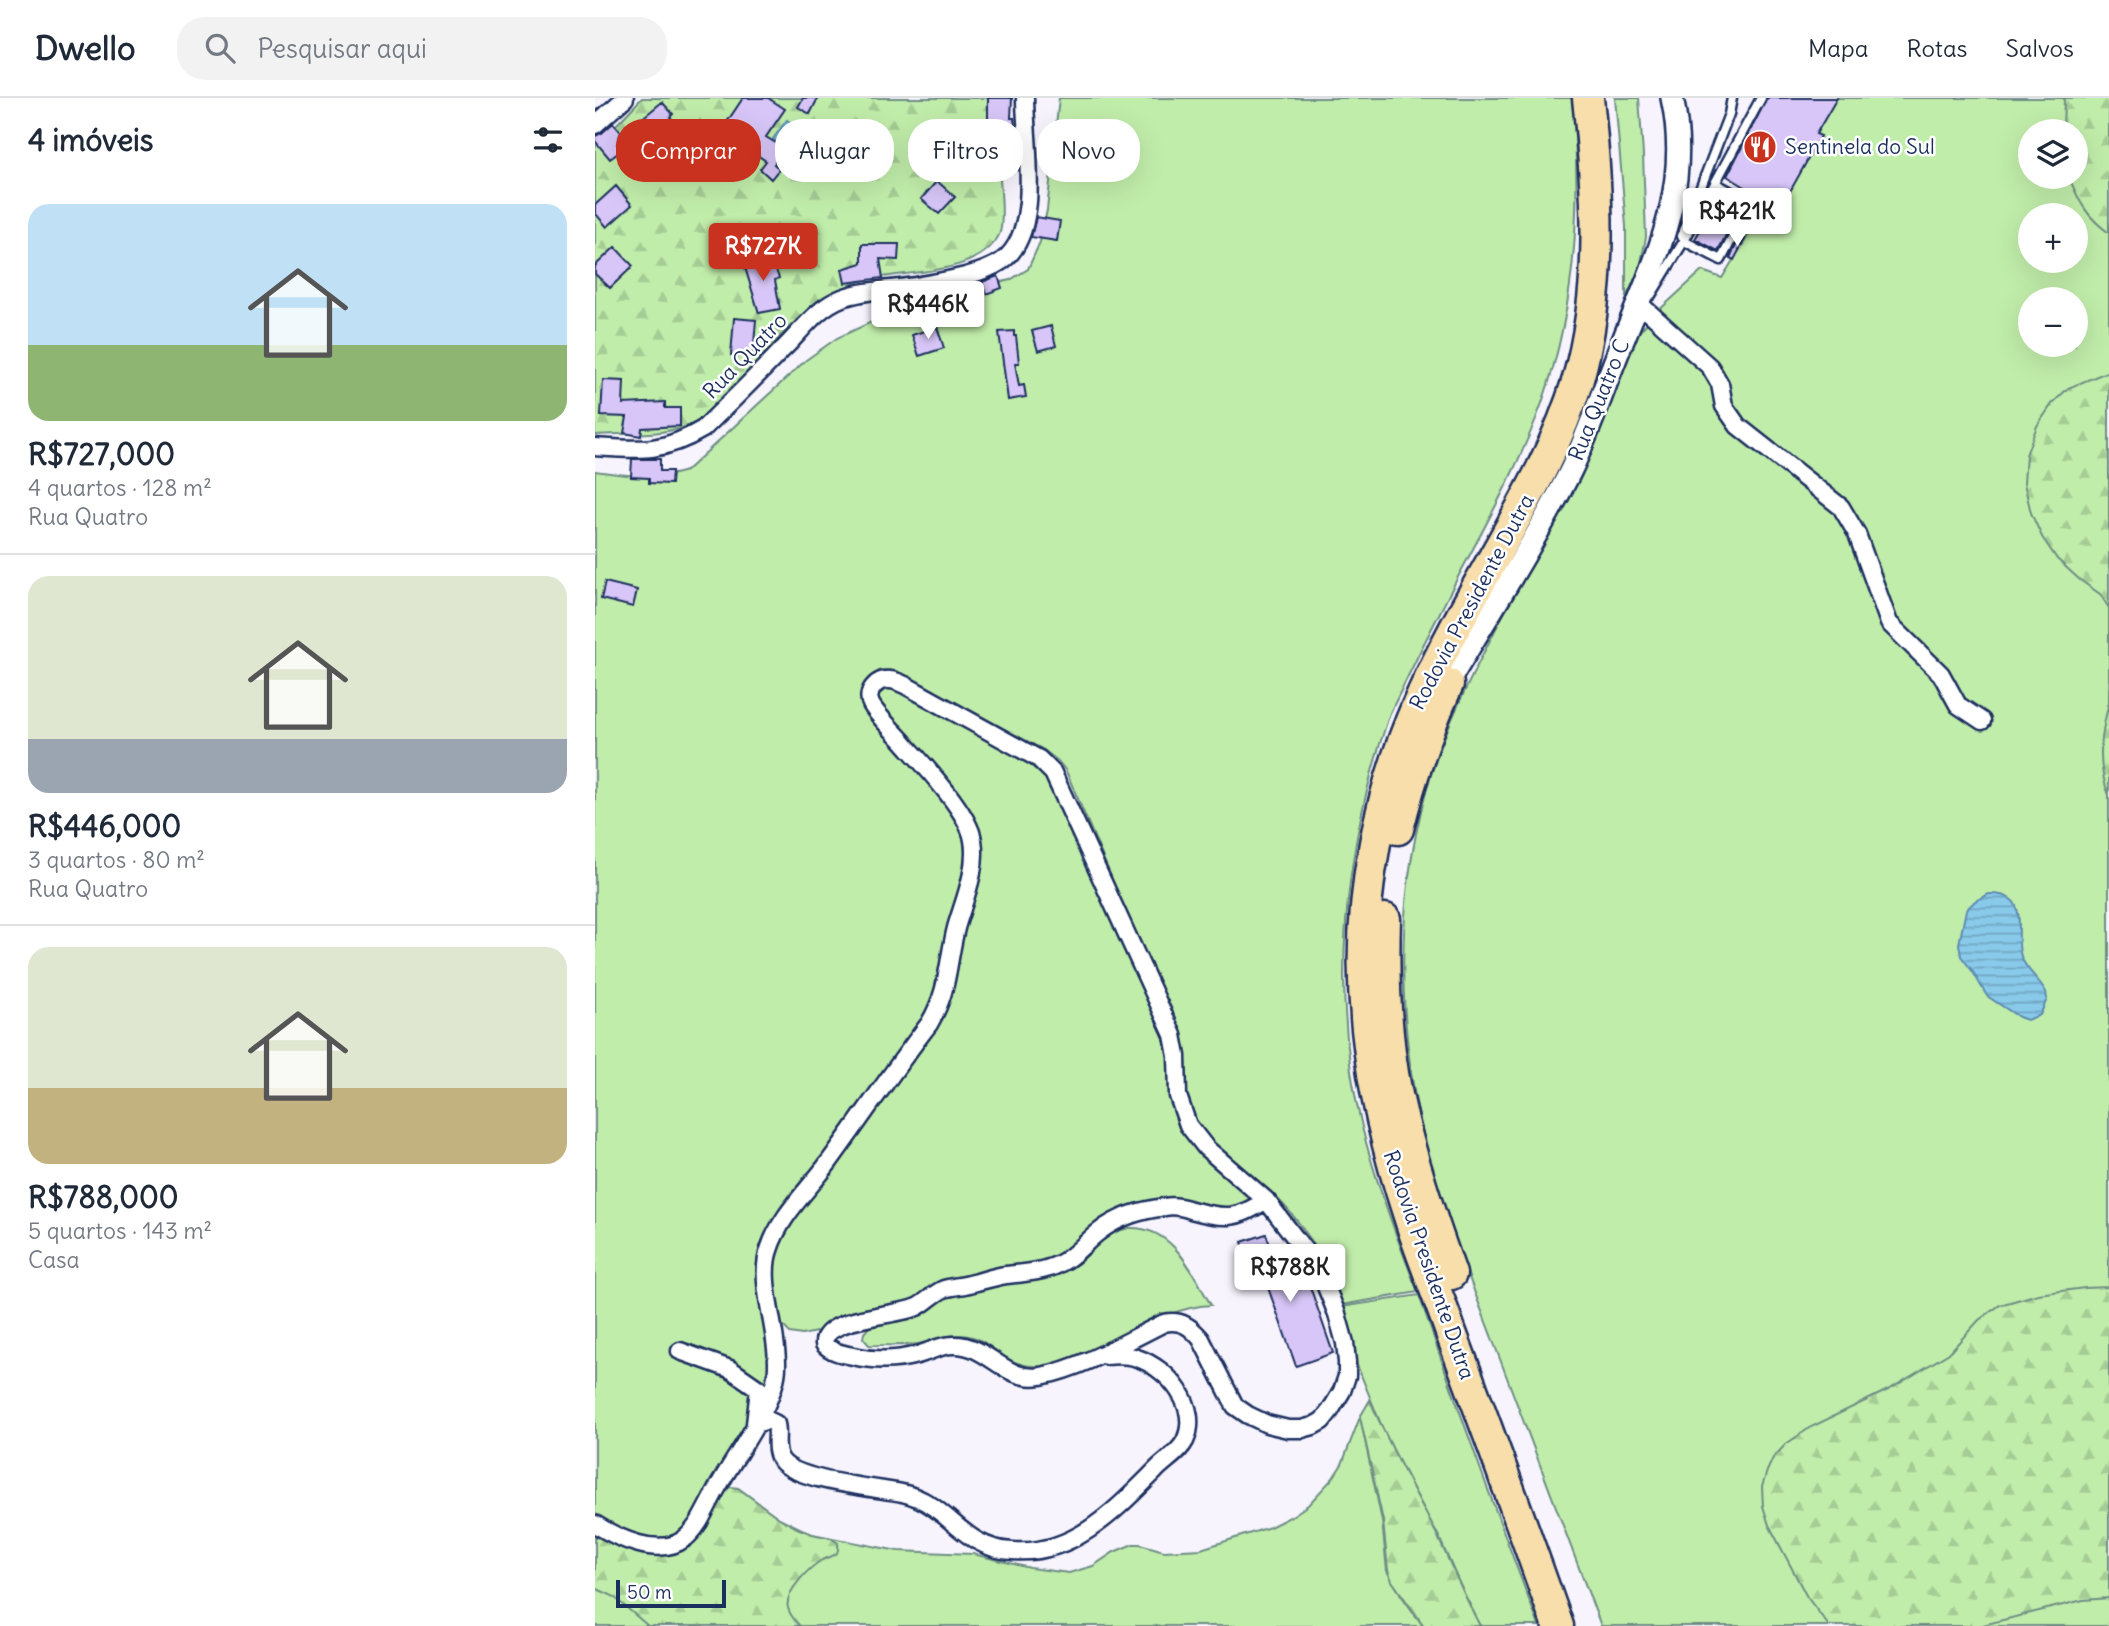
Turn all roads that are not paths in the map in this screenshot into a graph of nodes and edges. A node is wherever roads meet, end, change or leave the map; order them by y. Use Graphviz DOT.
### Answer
graph roads {
  1 [pos="625,98"];
  2 [pos="1025,98"];
  3 [pos="1588,98"];
  4 [pos="1608,98"];
  5 [pos="1672,98"];
  6 [pos="1732,98"];
  7 [pos="1761,98"];
  8 [pos="595,125"];
  9 [pos="1715,183"];
  10 [pos="1751,203"];
  11 [pos="1702,208"];
  12 [pos="1684,241"];
  13 [pos="1670,265"];
  14 [pos="1643,307"];
  15 [pos="1624,336"];
  16 [pos="595,447"];
  17 [pos="1450,679"];
  18 [pos="1982,721"];
  19 [pos="1266,1200"];
  20 [pos="680,1351"];
  21 [pos="1096,1356"];
  22 [pos="755,1424"];
  23 [pos="595,1524"];
  24 [pos="1558,1626"];
  25 [pos="1579,1626"];
  1 -- 8 [label="street"];
  2 -- 16 [label="street, Rua Quatro"];
  3 -- 24 [label="highway, Rodovia Presidente Dutra"];
  4 -- 17 [label="highway, Rodovia Presidente Dutra"];
  5 -- 15 [label="street, Rua Quatro C"];
  6 -- 13 [label="lane"];
  7 -- 9 [label="lane"];
  9 -- 10 [label="lane"];
  9 -- 11 [label="lane"];
  11 -- 12 [label="lane"];
  11 -- 12 [label="lane"];
  12 -- 13 [label="lane"];
  13 -- 14 [label="lane"];
  14 -- 15 [label="lane"];
  14 -- 18 [label="street"];
  15 -- 17 [label="street, Rua Quatro C"];
  17 -- 25 [label="highway, Rodovia Presidente Dutra"];
  19 -- 21 [label="street"];
  19 -- 21 [label="street"];
  19 -- 22 [label="street"];
  20 -- 22 [label="street"];
  21 -- 22 [label="street"];
  22 -- 23 [label="street"];
}
